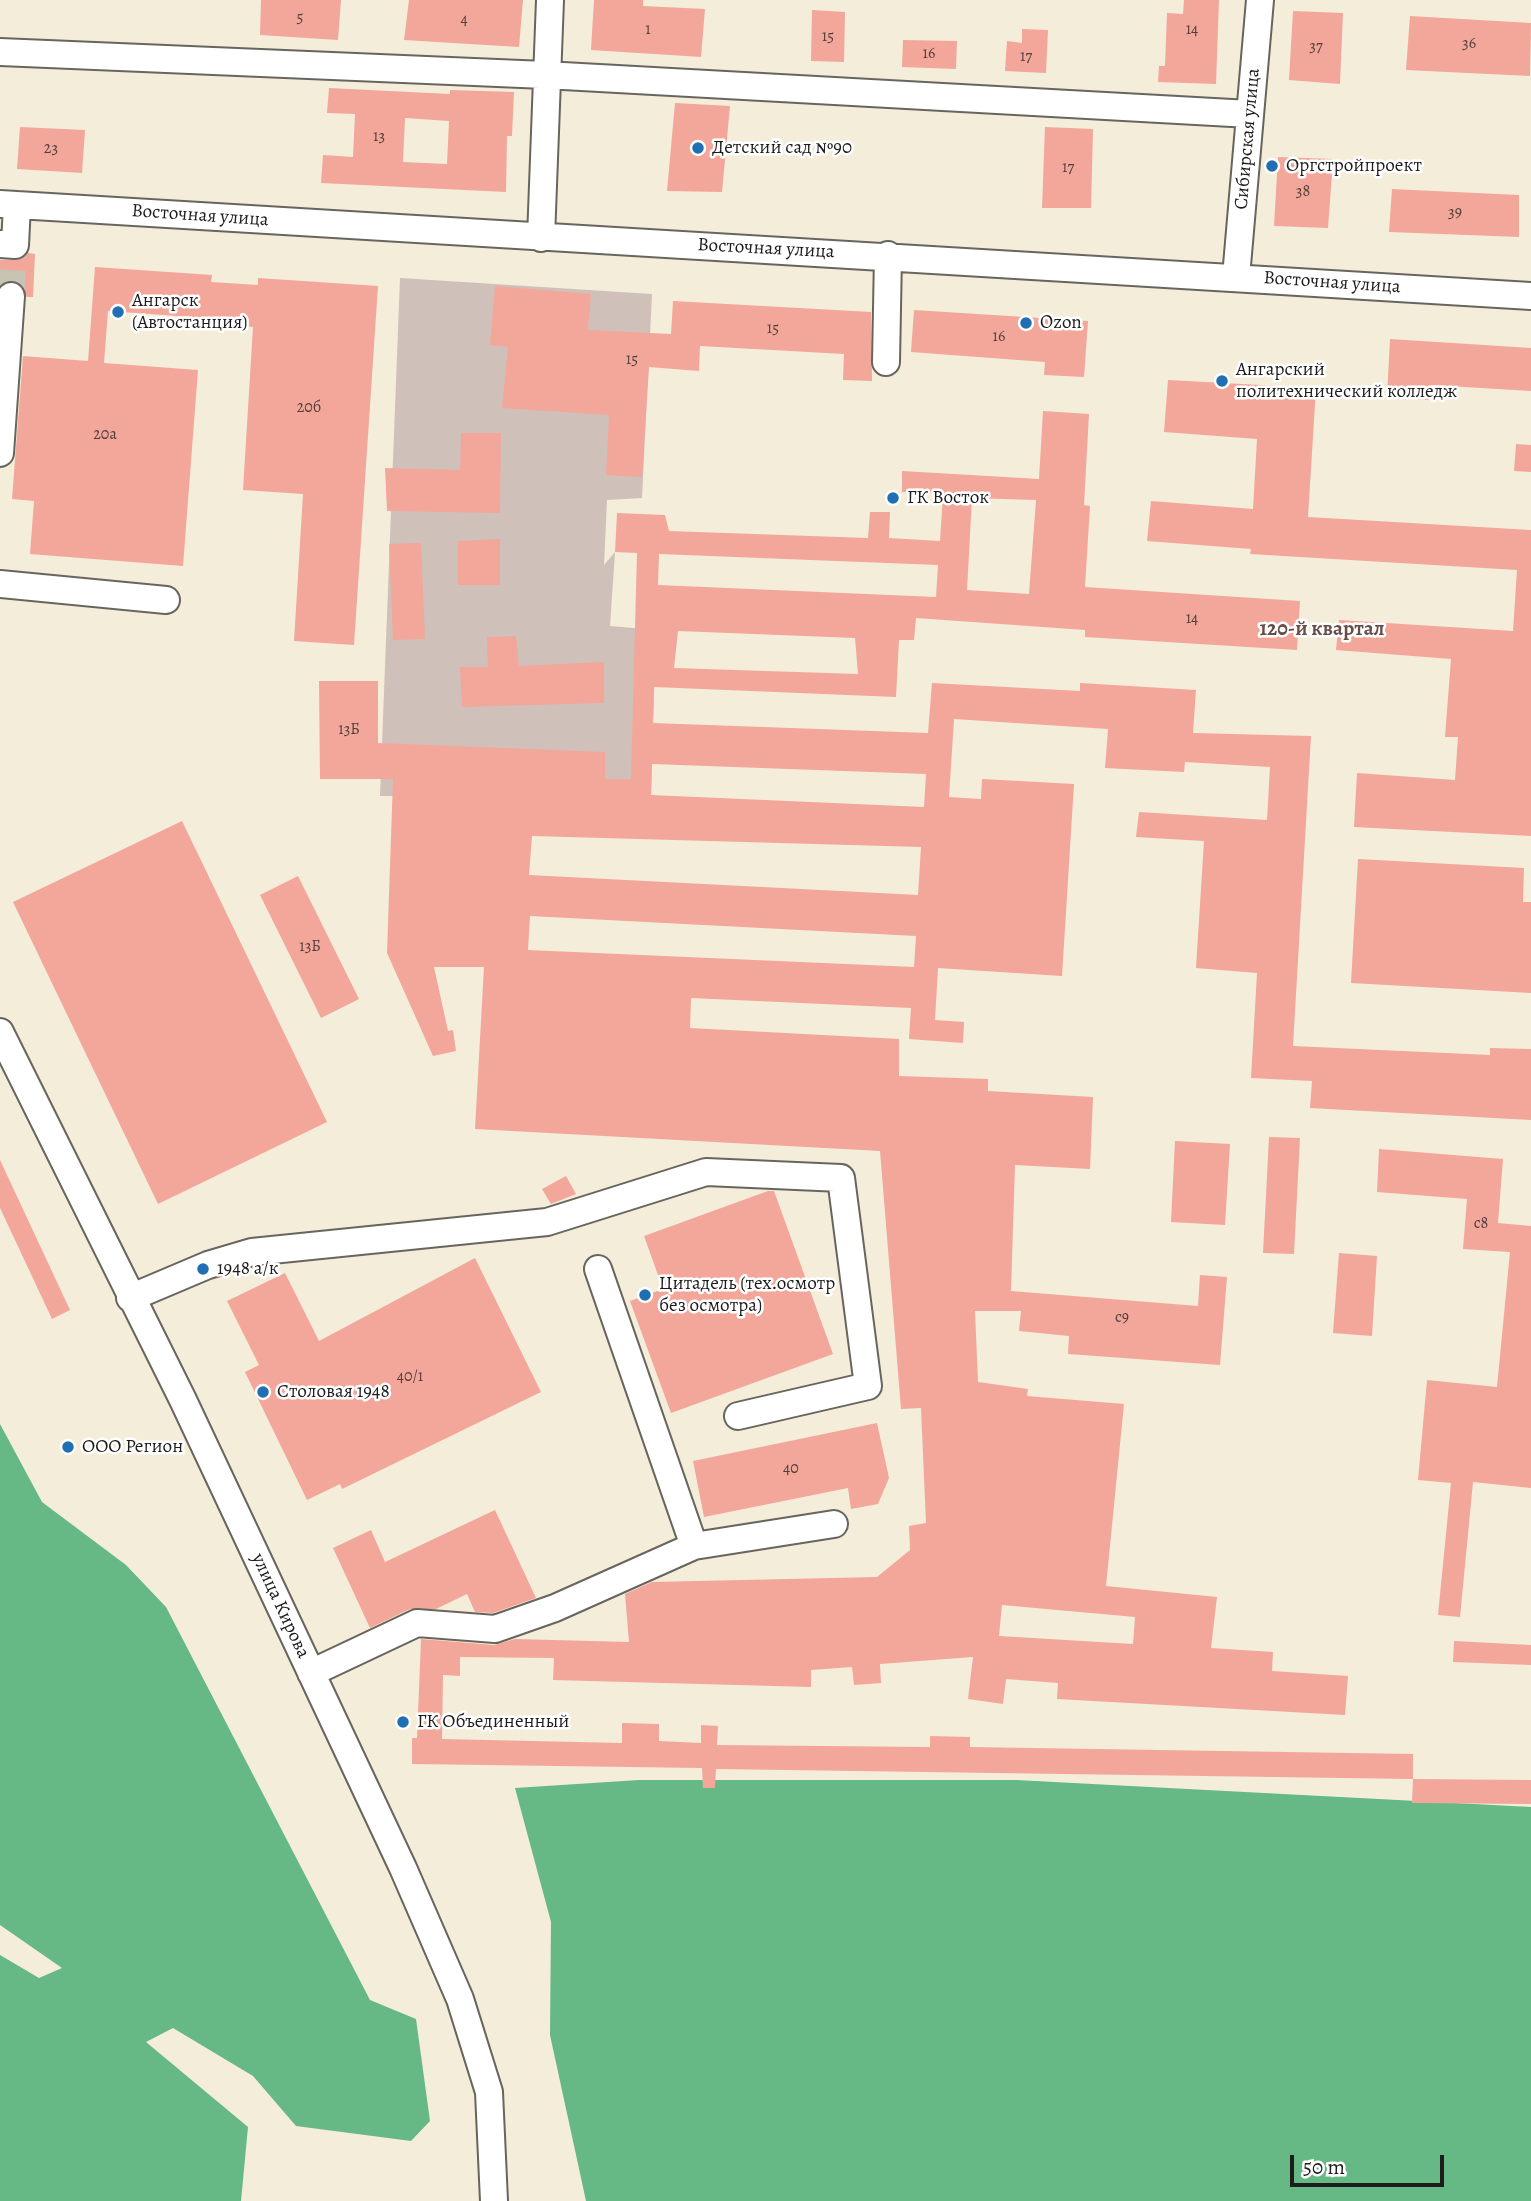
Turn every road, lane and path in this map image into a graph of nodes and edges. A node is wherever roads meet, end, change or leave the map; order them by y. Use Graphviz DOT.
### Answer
graph roads {
  1 [pos="550,0"];
  2 [pos="1260,0"];
  3 [pos="0,52"];
  4 [pos="545,75"];
  5 [pos="1250,114"];
  6 [pos="8,204"];
  7 [pos="541,238"];
  8 [pos="10,247"];
  9 [pos="888,255"];
  10 [pos="1236,277"];
  11 [pos="11,296"];
  12 [pos="1531,296"];
  13 [pos="886,362"];
  14 [pos="0,453"];
  15 [pos="0,583"];
  16 [pos="166,600"];
  17 [pos="0,1032"];
  18 [pos="598,1269"];
  19 [pos="130,1298"];
  20 [pos="738,1416"];
  21 [pos="834,1524"];
  22 [pos="694,1546"];
  23 [pos="311,1674"];
  24 [pos="494,2201"];
  1 -- 4 [label="street"];
  2 -- 5 [label="street, Сибирская улица"];
  3 -- 4 [label="street"];
  4 -- 5 [label="street"];
  4 -- 7 [label="street"];
  5 -- 10 [label="street, Сибирская улица"];
  6 -- 7 [label="street, Восточная улица"];
  6 -- 8 [label="street"];
  7 -- 9 [label="street, Восточная улица"];
  9 -- 10 [label="street, Восточная улица"];
  9 -- 13 [label="street"];
  10 -- 12 [label="street, Восточная улица"];
  11 -- 14 [label="street"];
  15 -- 16 [label="street"];
  17 -- 19 [label="street, улица Кирова"];
  18 -- 22 [label="street"];
  19 -- 20 [label="street"];
  19 -- 23 [label="street, улица Кирова"];
  21 -- 22 [label="street"];
  22 -- 23 [label="street"];
  23 -- 24 [label="street, улица Кирова"];
}
